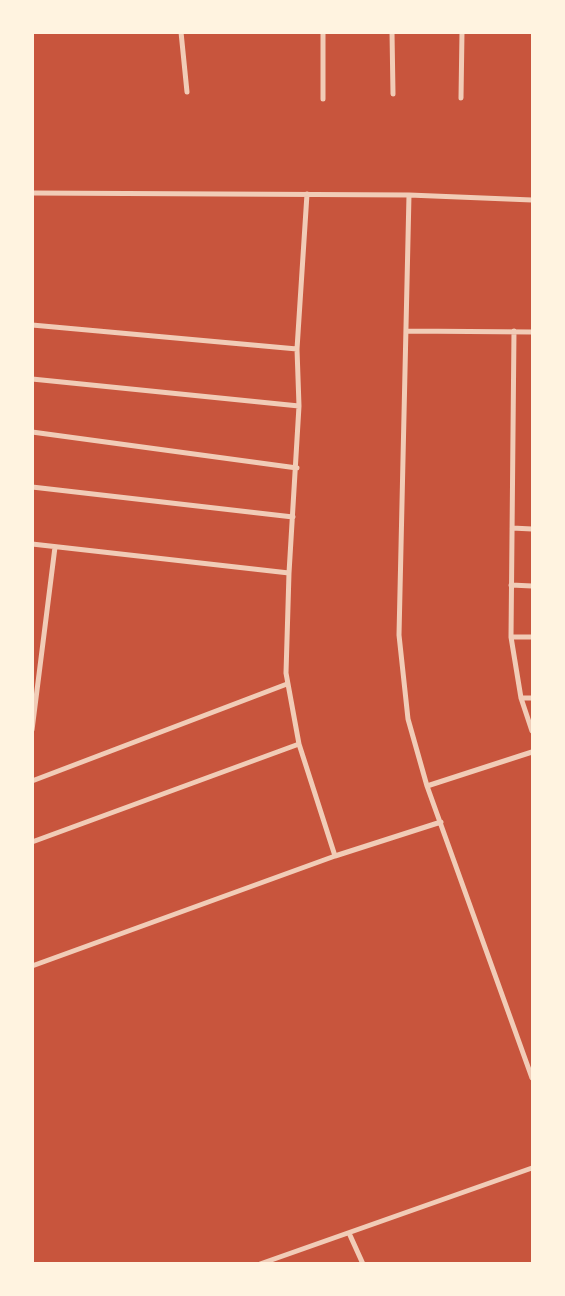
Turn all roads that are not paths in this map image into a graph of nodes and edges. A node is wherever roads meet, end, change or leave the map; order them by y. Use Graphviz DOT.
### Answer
graph roads {
  1 [pos="181,32"];
  2 [pos="323,32"];
  3 [pos="392,32"];
  4 [pos="462,32"];
  5 [pos="188,92"];
  6 [pos="392,94"];
  7 [pos="461,98"];
  8 [pos="323,99"];
  9 [pos="32,193"];
  10 [pos="307,194"];
  11 [pos="409,195"];
  12 [pos="532,200"];
  13 [pos="32,325"];
  14 [pos="406,331"];
  15 [pos="514,331"];
  16 [pos="532,332"];
  17 [pos="297,349"];
  18 [pos="32,379"];
  19 [pos="299,406"];
  20 [pos="32,432"];
  21 [pos="297,468"];
  22 [pos="32,487"];
  23 [pos="293,517"];
  24 [pos="512,528"];
  25 [pos="532,529"];
  26 [pos="32,544"];
  27 [pos="55,547"];
  28 [pos="290,573"];
  29 [pos="511,585"];
  30 [pos="532,586"];
  31 [pos="511,637"];
  32 [pos="532,637"];
  33 [pos="287,684"];
  34 [pos="521,698"];
  35 [pos="532,698"];
  36 [pos="32,730"];
  37 [pos="532,731"];
  38 [pos="299,744"];
  39 [pos="532,752"];
  40 [pos="32,781"];
  41 [pos="427,786"];
  42 [pos="441,822"];
  43 [pos="32,842"];
  44 [pos="335,856"];
  45 [pos="32,966"];
  46 [pos="532,1078"];
  47 [pos="532,1168"];
  48 [pos="349,1233"];
  49 [pos="260,1264"];
  50 [pos="363,1264"];
  1 -- 5 [label="street"];
  2 -- 8 [label="street"];
  3 -- 6 [label="street"];
  4 -- 7 [label="street"];
  9 -- 10 [label="street"];
  10 -- 11 [label="street"];
  10 -- 17 [label="street"];
  11 -- 12 [label="street"];
  11 -- 14 [label="street"];
  13 -- 17 [label="street"];
  14 -- 15 [label="street"];
  14 -- 41 [label="street"];
  15 -- 16 [label="street"];
  15 -- 24 [label="street"];
  17 -- 19 [label="street"];
  18 -- 19 [label="street"];
  19 -- 21 [label="street"];
  20 -- 21 [label="street"];
  21 -- 23 [label="street"];
  22 -- 23 [label="street"];
  23 -- 28 [label="street"];
  24 -- 25 [label="street"];
  24 -- 29 [label="street"];
  26 -- 27 [label="street"];
  27 -- 28 [label="street"];
  27 -- 36 [label="street"];
  28 -- 33 [label="street"];
  29 -- 30 [label="street"];
  29 -- 31 [label="street"];
  31 -- 32 [label="street"];
  31 -- 34 [label="street"];
  33 -- 38 [label="street"];
  33 -- 40 [label="street"];
  34 -- 35 [label="street"];
  34 -- 37 [label="street"];
  38 -- 43 [label="street"];
  38 -- 44 [label="street"];
  39 -- 41 [label="street"];
  41 -- 42 [label="street"];
  42 -- 44 [label="street"];
  42 -- 46 [label="street"];
  44 -- 45 [label="street"];
  47 -- 48 [label="street"];
  48 -- 49 [label="street"];
  48 -- 50 [label="street"];
}
